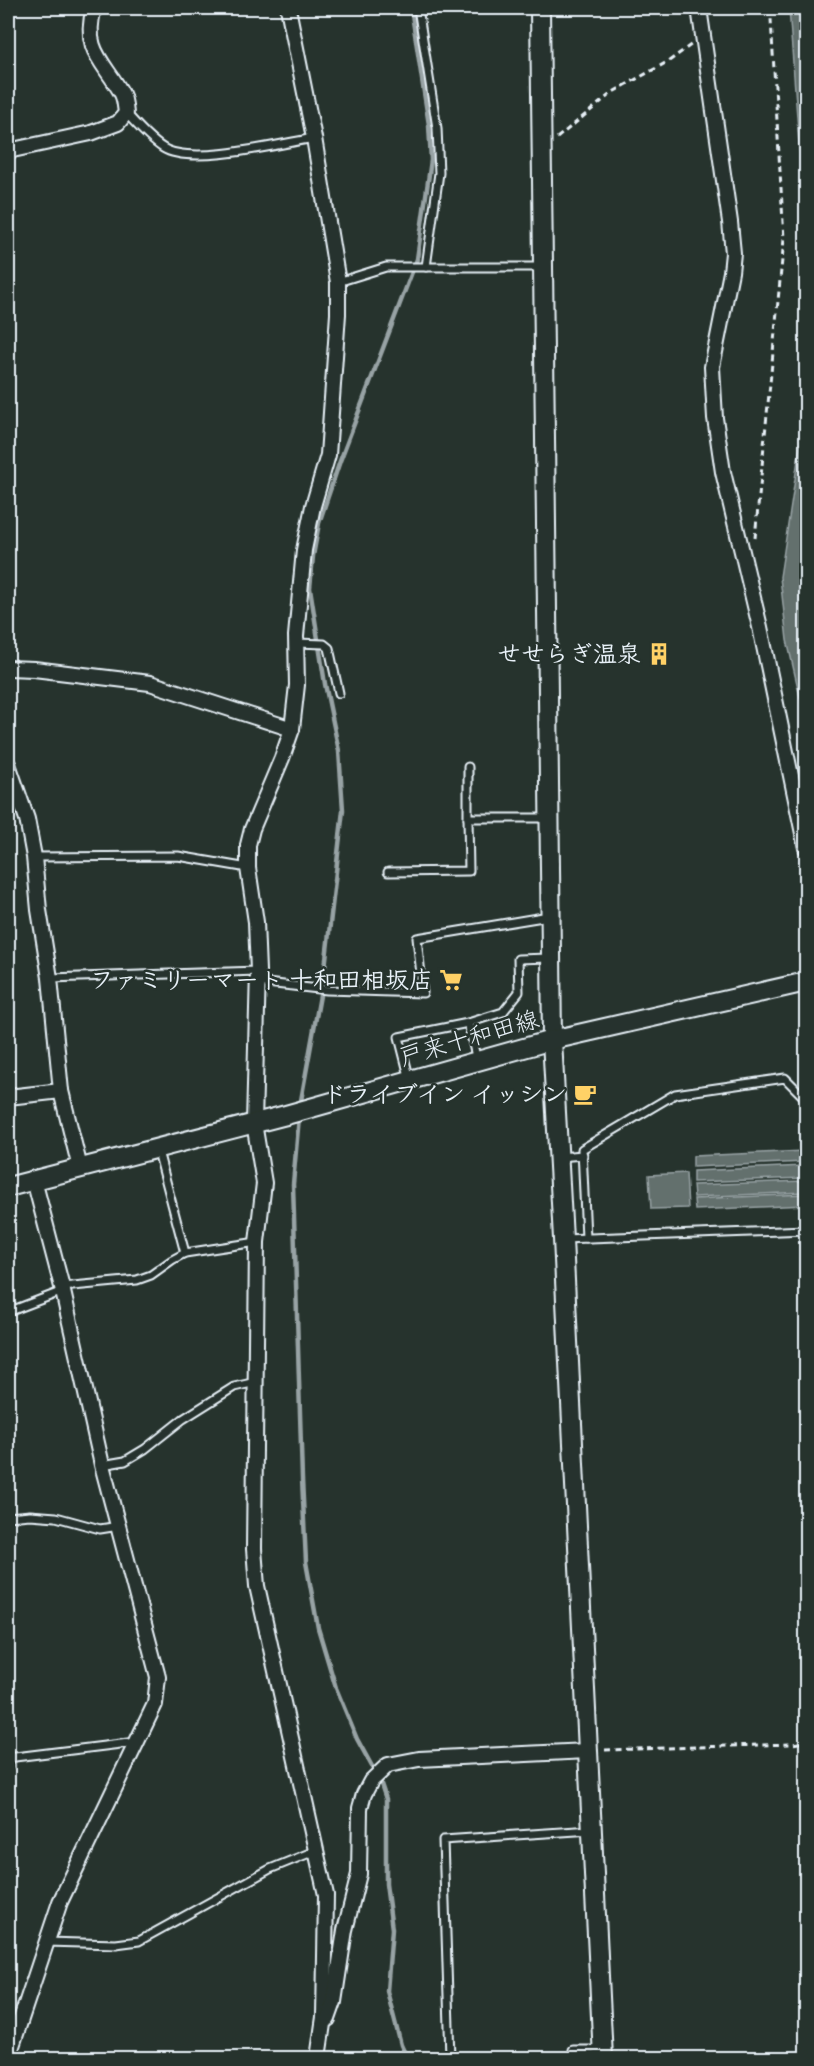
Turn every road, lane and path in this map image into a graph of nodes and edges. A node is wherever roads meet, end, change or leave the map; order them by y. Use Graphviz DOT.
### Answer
graph roads {
  1 [pos="94,8"];
  2 [pos="288,8"];
  3 [pos="418,8"];
  4 [pos="540,8"];
  5 [pos="699,8"];
  6 [pos="768,8"];
  7 [pos="703,36"];
  8 [pos="126,113"];
  9 [pos="314,138"];
  10 [pos="543,147"];
  11 [pos="8,151"];
  12 [pos="426,267"];
  13 [pos="543,267"];
  14 [pos="338,282"];
  15 [pos="754,549"];
  16 [pos="297,643"];
  17 [pos="8,668"];
  18 [pos="339,693"];
  19 [pos="292,729"];
  20 [pos="8,764"];
  21 [pos="468,767"];
  22 [pos="468,818"];
  23 [pos="549,818"];
  24 [pos="807,848"];
  25 [pos="34,857"];
  26 [pos="248,868"];
  27 [pos="387,872"];
  28 [pos="550,916"];
  29 [pos="551,958"];
  30 [pos="258,977"];
  31 [pos="50,978"];
  32 [pos="807,982"];
  33 [pos="468,1023"];
  34 [pos="552,1040"];
  35 [pos="477,1061"];
  36 [pos="410,1080"];
  37 [pos="61,1091"];
  38 [pos="8,1097"];
  39 [pos="807,1099"];
  40 [pos="254,1123"];
  41 [pos="157,1149"];
  42 [pos="583,1155"];
  43 [pos="559,1157"];
  44 [pos="80,1168"];
  45 [pos="34,1180"];
  46 [pos="8,1187"];
  47 [pos="807,1230"];
  48 [pos="586,1238"];
  49 [pos="563,1239"];
  50 [pos="257,1242"];
  51 [pos="185,1253"];
  52 [pos="63,1289"];
  53 [pos="8,1311"];
  54 [pos="256,1382"];
  55 [pos="102,1465"];
  56 [pos="8,1517"];
  57 [pos="118,1526"];
  58 [pos="807,1737"];
  59 [pos="137,1742"];
  60 [pos="588,1750"];
  61 [pos="8,1767"];
  62 [pos="8,1788"];
  63 [pos="8,1804"];
  64 [pos="592,1830"];
  65 [pos="317,1850"];
  66 [pos="46,1942"];
  67 [pos="323,2025"];
  68 [pos="602,2054"];
  69 [pos="8,2058"];
  70 [pos="318,2058"];
  71 [pos="450,2058"];
  72 [pos="573,2058"];
  1 -- 8 [label="street"];
  2 -- 9 [label="street"];
  3 -- 12 [label="lane"];
  4 -- 10 [label="street"];
  5 -- 7 [label="street"];
  6 -- 15 [label="path"];
  7 -- 10 [label="path"];
  7 -- 24 [label="street"];
  8 -- 9 [label="lane"];
  8 -- 11 [label="street"];
  9 -- 14 [label="street"];
  10 -- 13 [label="street"];
  12 -- 13 [label="lane"];
  12 -- 14 [label="lane"];
  13 -- 23 [label="street"];
  14 -- 16 [label="street"];
  16 -- 18 [label="lane"];
  16 -- 19 [label="street"];
  17 -- 19 [label="street"];
  19 -- 26 [label="street"];
  20 -- 25 [label="street"];
  21 -- 22 [label="lane"];
  22 -- 23 [label="lane"];
  22 -- 27 [label="lane"];
  23 -- 28 [label="street"];
  25 -- 26 [label="lane"];
  25 -- 31 [label="street"];
  26 -- 30 [label="street"];
  28 -- 29 [label="street"];
  28 -- 30 [label="lane"];
  29 -- 33 [label="lane"];
  29 -- 34 [label="street"];
  30 -- 31 [label="lane"];
  30 -- 40 [label="street"];
  31 -- 37 [label="street"];
  32 -- 34 [label="street, 戸来十和田線"];
  33 -- 35 [label="lane"];
  33 -- 36 [label="lane"];
  34 -- 35 [label="street, 戸来十和田線"];
  34 -- 43 [label="street"];
  35 -- 36 [label="street, 戸来十和田線"];
  36 -- 40 [label="street, 戸来十和田線"];
  37 -- 38 [label="street"];
  37 -- 44 [label="street"];
  39 -- 42 [label="lane"];
  40 -- 41 [label="street, 戸来十和田線"];
  40 -- 50 [label="street"];
  41 -- 44 [label="street, 戸来十和田線"];
  41 -- 51 [label="lane"];
  42 -- 43 [label="lane"];
  42 -- 48 [label="lane"];
  43 -- 49 [label="street"];
  44 -- 45 [label="street, 戸来十和田線"];
  45 -- 46 [label="street, 戸来十和田線"];
  45 -- 52 [label="street"];
  47 -- 48 [label="lane"];
  48 -- 49 [label="lane"];
  49 -- 60 [label="street"];
  50 -- 51 [label="lane"];
  50 -- 54 [label="street"];
  51 -- 52 [label="lane"];
  52 -- 53 [label="lane"];
  52 -- 55 [label="street"];
  54 -- 55 [label="lane"];
  54 -- 65 [label="street"];
  55 -- 57 [label="street"];
  56 -- 57 [label="lane"];
  57 -- 59 [label="street"];
  58 -- 60 [label="path"];
  59 -- 61 [label="lane"];
  59 -- 66 [label="street"];
  60 -- 64 [label="street"];
  60 -- 67 [label="street"];
  62 -- 63 [label="lane"];
  64 -- 68 [label="street"];
  64 -- 71 [label="lane"];
  65 -- 66 [label="lane"];
  65 -- 67 [label="street"];
  66 -- 69 [label="street"];
  67 -- 70 [label="street"];
  68 -- 72 [label="lane"];
}
